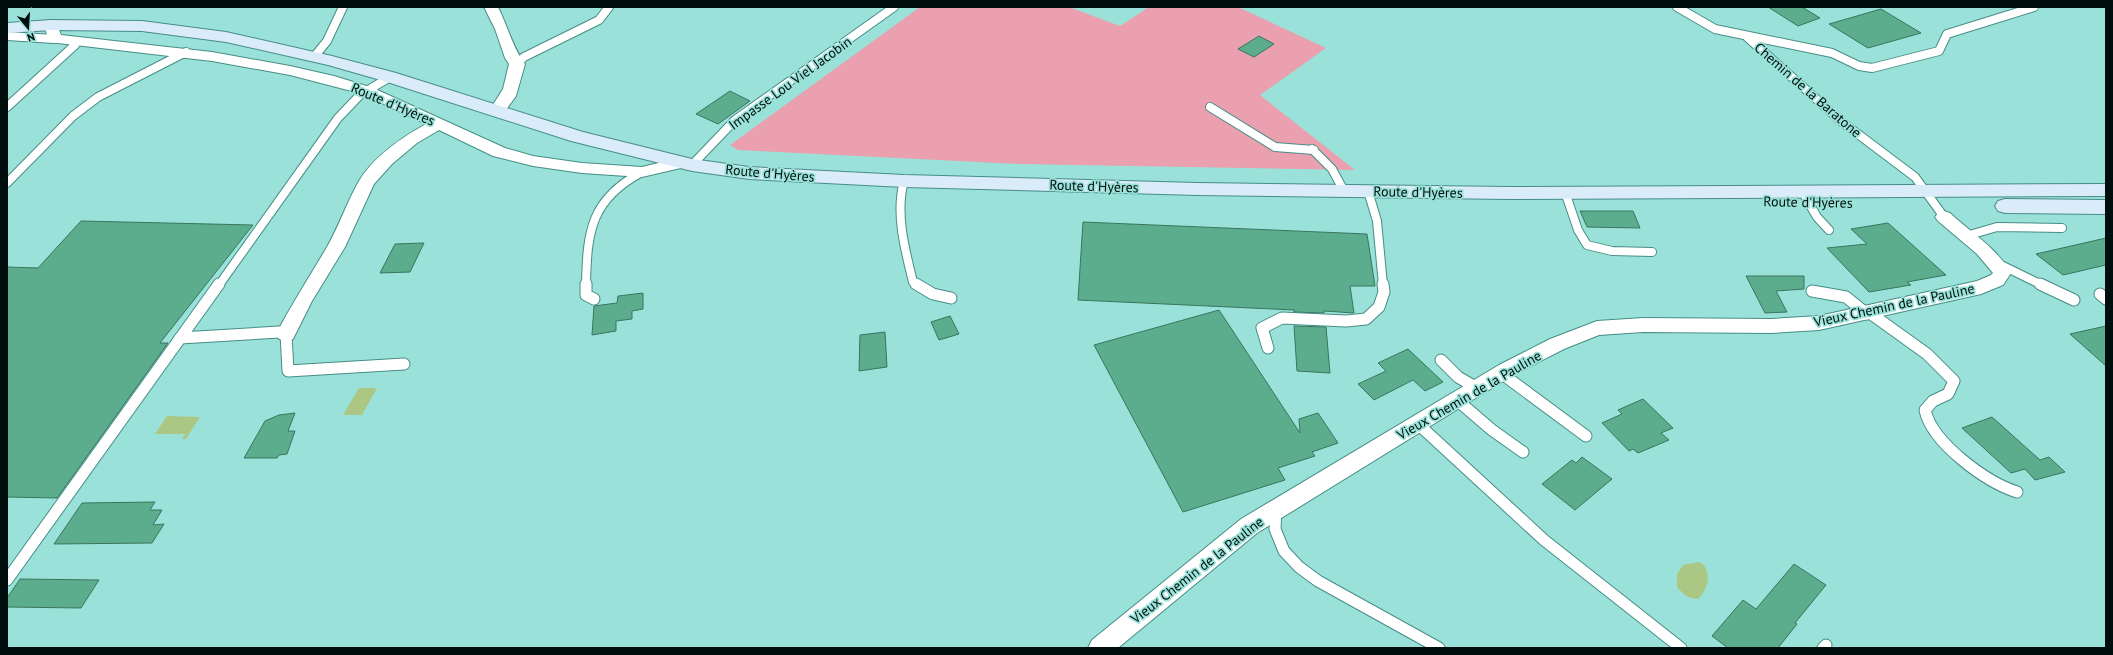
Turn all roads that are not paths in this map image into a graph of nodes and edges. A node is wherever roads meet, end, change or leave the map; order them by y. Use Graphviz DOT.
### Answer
graph roads {
  1 [pos="343,7"];
  2 [pos="491,7"];
  3 [pos="609,7"];
  4 [pos="894,7"];
  5 [pos="1677,7"];
  6 [pos="2034,7"];
  7 [pos="7,28"];
  8 [pos="53,32"];
  9 [pos="7,36"];
  10 [pos="1745,36"];
  11 [pos="77,41"];
  12 [pos="186,52"];
  13 [pos="314,57"];
  14 [pos="517,64"];
  15 [pos="390,76"];
  16 [pos="368,91"];
  17 [pos="7,107"];
  18 [pos="1210,108"];
  19 [pos="497,111"];
  20 [pos="438,124"];
  21 [pos="685,164"];
  22 [pos="642,172"];
  23 [pos="904,181"];
  24 [pos="7,183"];
  25 [pos="2106,190"];
  26 [pos="1344,191"];
  27 [pos="1368,191"];
  28 [pos="1566,195"];
  29 [pos="1806,196"];
  30 [pos="1935,205"];
  31 [pos="2106,208"];
  32 [pos="2062,228"];
  33 [pos="1829,230"];
  34 [pos="1966,236"];
  35 [pos="1652,252"];
  36 [pos="1997,263"];
  37 [pos="1812,291"];
  38 [pos="950,298"];
  39 [pos="594,299"];
  40 [pos="2074,300"];
  41 [pos="1868,313"];
  42 [pos="286,334"];
  43 [pos="180,338"];
  44 [pos="1268,348"];
  45 [pos="1440,360"];
  46 [pos="404,364"];
  47 [pos="1501,373"];
  48 [pos="1477,388"];
  49 [pos="1457,400"];
  50 [pos="1418,424"];
  51 [pos="1586,436"];
  52 [pos="1523,452"];
  53 [pos="2017,492"];
  54 [pos="1276,510"];
  55 [pos="7,580"];
  56 [pos="1100,648"];
  57 [pos="1439,648"];
  58 [pos="1681,648"];
  1 -- 13 [label="lane"];
  2 -- 14 [label="street"];
  3 -- 14 [label="lane"];
  4 -- 21 [label="lane, Impasse Lou Viel Jacobin"];
  5 -- 10 [label="lane, Chemin de la Baratone"];
  6 -- 10 [label="lane"];
  7 -- 8 [label="main road, Route d'Hyères"];
  8 -- 9 [label="lane"];
  8 -- 11 [label="street, Route d'Hyères"];
  8 -- 13 [label="main road, Route d'Hyères"];
  10 -- 30 [label="lane, Chemin de la Baratone"];
  11 -- 12 [label="street, Route d'Hyères"];
  11 -- 17 [label="lane"];
  12 -- 16 [label="street, Route d'Hyères"];
  12 -- 24 [label="lane"];
  13 -- 15 [label="main road, Route d'Hyères"];
  14 -- 19 [label="street"];
  15 -- 16 [label="lane"];
  15 -- 19 [label="main road, Route d'Hyères"];
  16 -- 20 [label="street, Route d'Hyères"];
  16 -- 43 [label="lane"];
  18 -- 26 [label="lane"];
  19 -- 21 [label="main road, Route d'Hyères"];
  20 -- 22 [label="street, Route d'Hyères"];
  20 -- 42 [label="street"];
  21 -- 22 [label="street, Route d'Hyères"];
  21 -- 23 [label="main road, Route d'Hyères"];
  22 -- 39 [label="lane"];
  23 -- 26 [label="main road, Route d'Hyères"];
  23 -- 38 [label="lane"];
  25 -- 30 [label="main road, Route d'Hyères"];
  26 -- 27 [label="main road, Route d'Hyères"];
  27 -- 28 [label="main road, Route d'Hyères"];
  27 -- 44 [label="lane"];
  28 -- 29 [label="main road, Route d'Hyères"];
  28 -- 35 [label="lane"];
  29 -- 30 [label="main road, Route d'Hyères"];
  29 -- 33 [label="lane"];
  30 -- 31 [label="main road, Route d'Hyères"];
  30 -- 34 [label="street"];
  32 -- 34 [label="lane"];
  34 -- 36 [label="street"];
  36 -- 40 [label="lane"];
  36 -- 41 [label="street, Vieux Chemin de la Pauline"];
  37 -- 41 [label="lane"];
  41 -- 47 [label="street, Vieux Chemin de la Pauline"];
  41 -- 53 [label="lane"];
  42 -- 43 [label="lane"];
  42 -- 46 [label="lane"];
  43 -- 55 [label="lane"];
  45 -- 48 [label="lane"];
  47 -- 48 [label="street, Vieux Chemin de la Pauline"];
  47 -- 51 [label="lane"];
  48 -- 49 [label="street, Vieux Chemin de la Pauline"];
  49 -- 50 [label="street, Vieux Chemin de la Pauline"];
  49 -- 52 [label="lane"];
  50 -- 54 [label="street, Vieux Chemin de la Pauline"];
  50 -- 58 [label="lane"];
  54 -- 56 [label="street, Vieux Chemin de la Pauline"];
  54 -- 57 [label="lane"];
}
